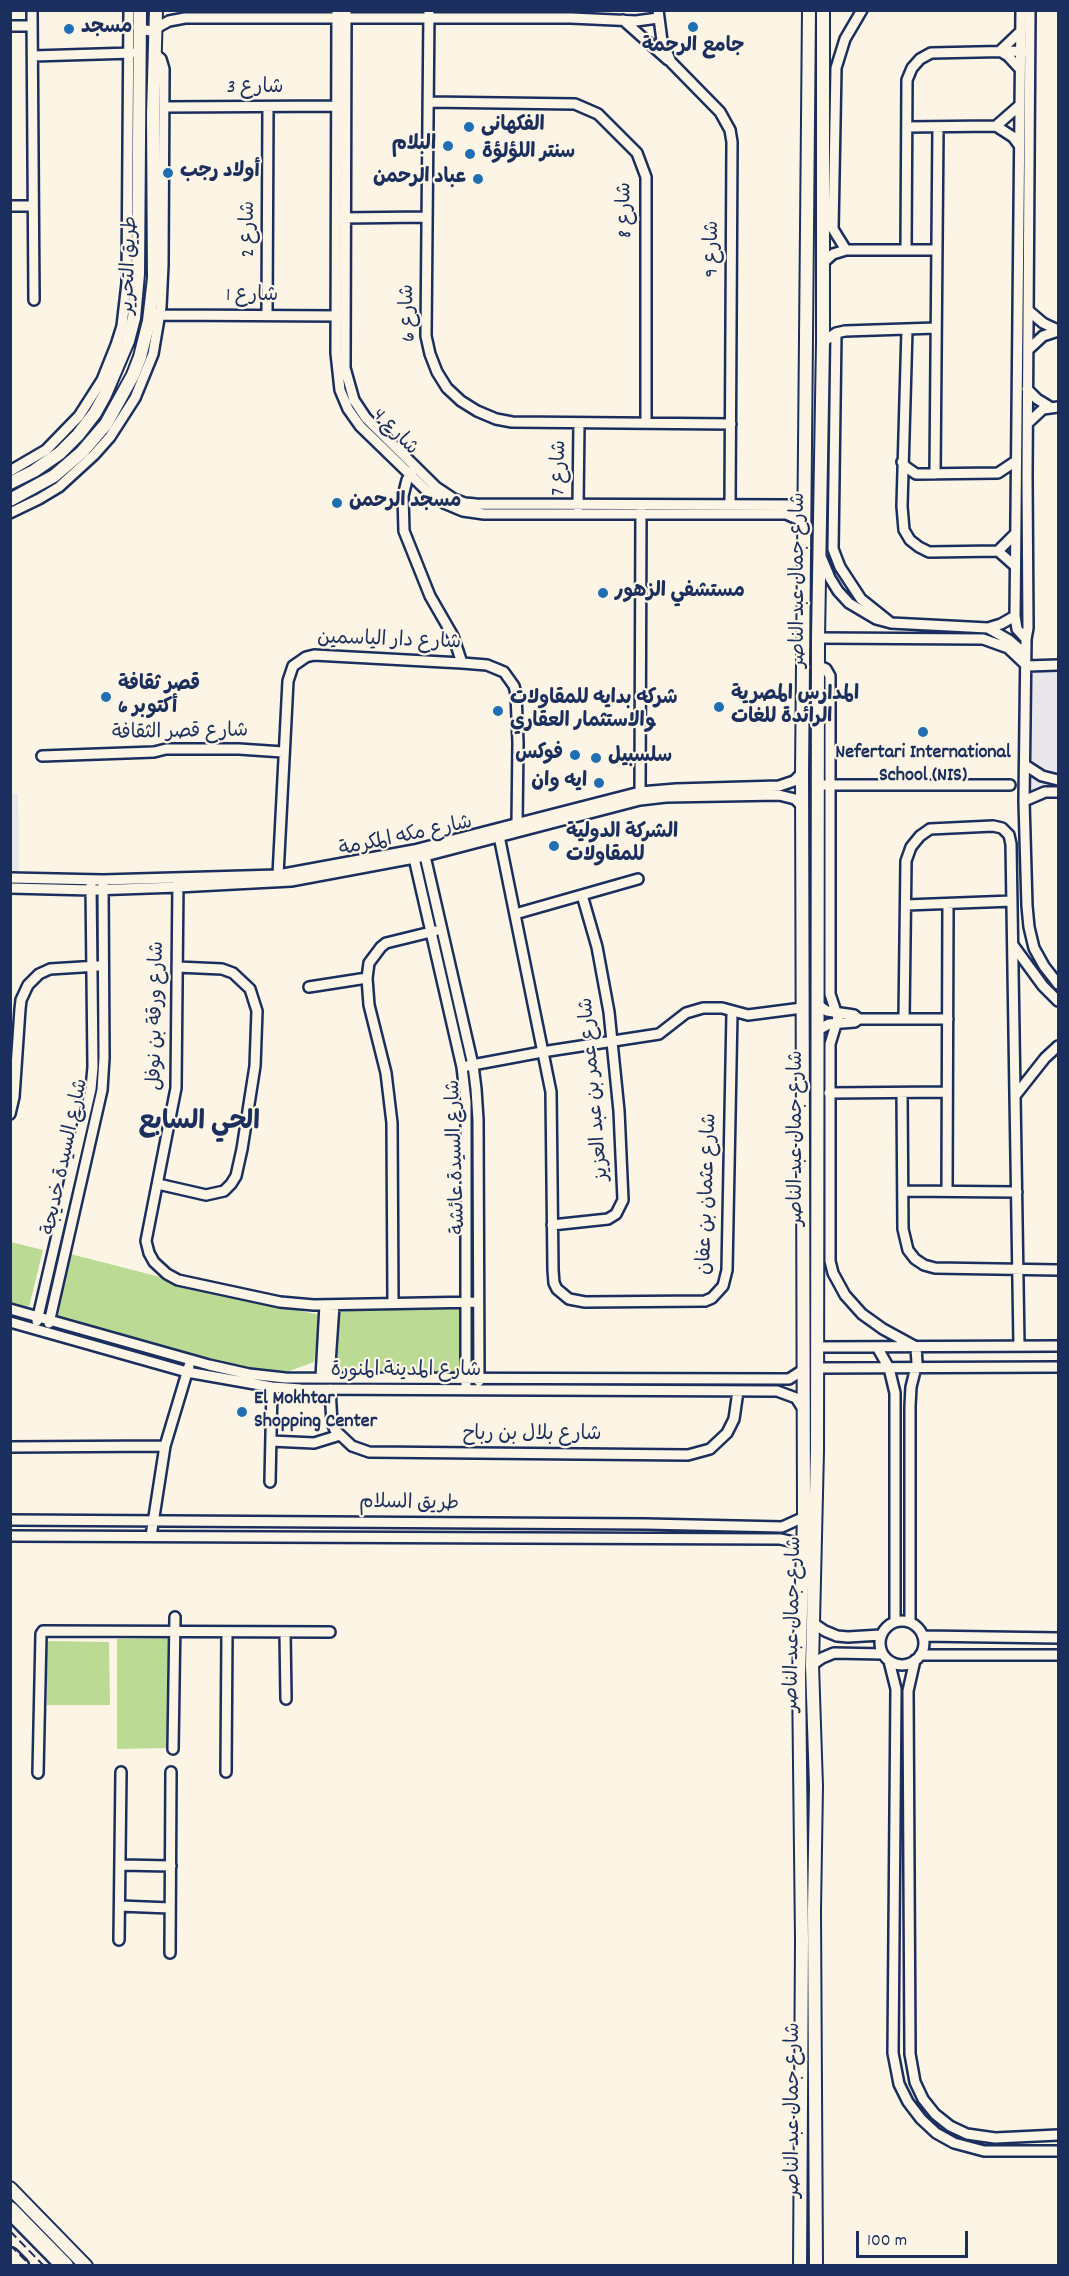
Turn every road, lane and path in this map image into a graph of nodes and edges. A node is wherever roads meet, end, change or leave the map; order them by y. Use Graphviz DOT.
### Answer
graph roads {
  1 [pos="32,10"];
  2 [pos="129,10"];
  3 [pos="140,10"];
  4 [pos="156,10"];
  5 [pos="809,10"];
  6 [pos="823,10"];
  7 [pos="862,10"];
  8 [pos="1021,10"];
  9 [pos="1030,10"];
  10 [pos="658,12"];
  11 [pos="341,14"];
  12 [pos="429,14"];
  13 [pos="527,14"];
  14 [pos="549,14"];
  15 [pos="623,20"];
  16 [pos="10,26"];
  17 [pos="32,26"];
  18 [pos="155,28"];
  19 [pos="140,29"];
  20 [pos="1020,31"];
  21 [pos="1000,51"];
  22 [pos="1025,51"];
  23 [pos="134,53"];
  24 [pos="154,53"];
  25 [pos="33,56"];
  26 [pos="671,62"];
  27 [pos="1020,69"];
  28 [pos="428,102"];
  29 [pos="1020,105"];
  30 [pos="336,106"];
  31 [pos="346,106"];
  32 [pos="164,107"];
  33 [pos="268,107"];
  34 [pos="996,126"];
  35 [pos="907,127"];
  36 [pos="938,127"];
  37 [pos="823,129"];
  38 [pos="808,130"];
  39 [pos="1019,145"];
  40 [pos="808,160"];
  41 [pos="823,161"];
  42 [pos="10,206"];
  43 [pos="33,206"];
  44 [pos="427,217"];
  45 [pos="340,218"];
  46 [pos="823,239"];
  47 [pos="846,250"];
  48 [pos="906,250"];
  49 [pos="937,250"];
  50 [pos="158,251"];
  51 [pos="823,263"];
  52 [pos="34,300"];
  53 [pos="1029,310"];
  54 [pos="160,315"];
  55 [pos="267,315"];
  56 [pos="339,316"];
  57 [pos="936,328"];
  58 [pos="907,329"];
  59 [pos="1059,331"];
  60 [pos="836,333"];
  61 [pos="823,342"];
  62 [pos="1029,349"];
  63 [pos="1028,389"];
  64 [pos="118,402"];
  65 [pos="131,404"];
  66 [pos="1054,407"];
  67 [pos="579,423"];
  68 [pos="646,423"];
  69 [pos="1028,423"];
  70 [pos="731,424"];
  71 [pos="1016,461"];
  72 [pos="902,462"];
  73 [pos="10,471"];
  74 [pos="412,471"];
  75 [pos="998,473"];
  76 [pos="916,474"];
  77 [pos="935,474"];
  78 [pos="1016,476"];
  79 [pos="1027,476"];
  80 [pos="10,483"];
  81 [pos="902,487"];
  82 [pos="1016,487"];
  83 [pos="804,499"];
  84 [pos="10,500"];
  85 [pos="640,508"];
  86 [pos="578,509"];
  87 [pos="730,509"];
  88 [pos="10,513"];
  89 [pos="804,522"];
  90 [pos="1016,534"];
  91 [pos="819,548"];
  92 [pos="998,551"];
  93 [pos="1015,566"];
  94 [pos="1015,616"];
  95 [pos="891,623"];
  96 [pos="988,628"];
  97 [pos="818,638"];
  98 [pos="1026,639"];
  99 [pos="1027,655"];
  100 [pos="462,663"];
  101 [pos="1059,665"];
  102 [pos="1027,666"];
  103 [pos="283,753"];
  104 [pos="42,756"];
  105 [pos="1025,765"];
  106 [pos="802,773"];
  107 [pos="1059,780"];
  108 [pos="824,785"];
  109 [pos="1010,785"];
  110 [pos="779,790"];
  111 [pos="1059,792"];
  112 [pos="640,796"];
  113 [pos="1024,801"];
  114 [pos="802,806"];
  115 [pos="517,824"];
  116 [pos="499,836"];
  117 [pos="425,856"];
  118 [pos="414,858"];
  119 [pos="278,875"];
  120 [pos="10,878"];
  121 [pos="638,879"];
  122 [pos="178,883"];
  123 [pos="91,885"];
  124 [pos="103,885"];
  125 [pos="10,888"];
  126 [pos="582,895"];
  127 [pos="1012,901"];
  128 [pos="948,904"];
  129 [pos="906,905"];
  130 [pos="515,915"];
  131 [pos="437,931"];
  132 [pos="1013,945"];
  133 [pos="92,966"];
  134 [pos="103,966"];
  135 [pos="177,967"];
  136 [pos="367,978"];
  137 [pos="1059,984"];
  138 [pos="309,987"];
  139 [pos="1059,1001"];
  140 [pos="818,1005"];
  141 [pos="802,1008"];
  142 [pos="732,1012"];
  143 [pos="837,1018"];
  144 [pos="904,1019"];
  145 [pos="948,1019"];
  146 [pos="818,1030"];
  147 [pos="613,1041"];
  148 [pos="1059,1046"];
  149 [pos="542,1052"];
  150 [pos="473,1065"];
  151 [pos="462,1067"];
  152 [pos="947,1092"];
  153 [pos="829,1093"];
  154 [pos="902,1093"];
  155 [pos="1015,1096"];
  156 [pos="10,1114"];
  157 [pos="818,1164"];
  158 [pos="803,1165"];
  159 [pos="158,1184"];
  160 [pos="803,1187"];
  161 [pos="818,1187"];
  162 [pos="903,1191"];
  163 [pos="947,1191"];
  164 [pos="1017,1192"];
  165 [pos="552,1225"];
  166 [pos="1018,1269"];
  167 [pos="1059,1270"];
  168 [pos="466,1302"];
  169 [pos="478,1302"];
  170 [pos="393,1303"];
  171 [pos="329,1305"];
  172 [pos="10,1309"];
  173 [pos="39,1316"];
  174 [pos="50,1319"];
  175 [pos="10,1322"];
  176 [pos="35,1328"];
  177 [pos="47,1332"];
  178 [pos="1019,1346"];
  179 [pos="1059,1346"];
  180 [pos="817,1347"];
  181 [pos="877,1347"];
  182 [pos="916,1347"];
  183 [pos="190,1360"];
  184 [pos="1059,1367"];
  185 [pos="817,1368"];
  186 [pos="889,1368"];
  187 [pos="916,1368"];
  188 [pos="803,1370"];
  189 [pos="187,1372"];
  190 [pos="325,1378"];
  191 [pos="466,1378"];
  192 [pos="478,1378"];
  193 [pos="777,1379"];
  194 [pos="272,1387"];
  195 [pos="894,1387"];
  196 [pos="911,1387"];
  197 [pos="330,1389"];
  198 [pos="466,1390"];
  199 [pos="479,1390"];
  200 [pos="738,1391"];
  201 [pos="777,1391"];
  202 [pos="803,1409"];
  203 [pos="340,1435"];
  204 [pos="271,1441"];
  205 [pos="165,1446"];
  206 [pos="10,1447"];
  207 [pos="270,1482"];
  208 [pos="804,1517"];
  209 [pos="10,1520"];
  210 [pos="153,1521"];
  211 [pos="476,1524"];
  212 [pos="782,1527"];
  213 [pos="10,1536"];
  214 [pos="151,1536"];
  215 [pos="475,1538"];
  216 [pos="780,1539"];
  217 [pos="803,1547"];
  218 [pos="175,1617"];
  219 [pos="895,1622"];
  220 [pos="910,1622"];
  221 [pos="813,1623"];
  222 [pos="175,1631"];
  223 [pos="226,1632"];
  224 [pos="285,1632"];
  225 [pos="330,1632"];
  226 [pos="881,1635"];
  227 [pos="923,1636"];
  228 [pos="1059,1638"];
  229 [pos="1059,1655"];
  230 [pos="886,1658"];
  231 [pos="918,1658"];
  232 [pos="812,1665"];
  233 [pos="286,1699"];
  234 [pos="173,1749"];
  235 [pos="121,1772"];
  236 [pos="171,1772"];
  237 [pos="226,1772"];
  238 [pos="38,1773"];
  239 [pos="121,1865"];
  240 [pos="171,1866"];
  241 [pos="120,1906"];
  242 [pos="170,1908"];
  243 [pos="814,1910"];
  244 [pos="801,1911"];
  245 [pos="119,1940"];
  246 [pos="802,1940"];
  247 [pos="815,1941"];
  248 [pos="170,1953"];
  249 [pos="1059,2135"];
  250 [pos="1059,2151"];
  251 [pos="10,2188"];
  252 [pos="10,2210"];
  253 [pos="10,2256"];
  254 [pos="20,2265"];
  255 [pos="65,2265"];
  256 [pos="86,2265"];
  257 [pos="800,2265"];
  258 [pos="816,2265"];
  1 -- 17 [label="street"];
  2 -- 23 [label="street"];
  3 -- 19 [label="main road, طريق التحرير"];
  4 -- 18 [label="main road, طريق التحرير"];
  5 -- 38 [label="main road, شارع جمال عبد الناصر"];
  6 -- 37 [label="main road, شارع جمال عبد الناصر"];
  7 -- 47 [label="street"];
  8 -- 20 [label="street"];
  9 -- 22 [label="street"];
  10 -- 15 [label="street"];
  10 -- 26 [label="street, شارع 9"];
  11 -- 12 [label="street"];
  11 -- 18 [label="street"];
  11 -- 30 [label="street, شارع 4"];
  11 -- 31 [label="street, شارع 4"];
  12 -- 13 [label="street"];
  12 -- 28 [label="street, شارع 6"];
  13 -- 14 [label="street"];
  14 -- 15 [label="street"];
  15 -- 26 [label="street"];
  16 -- 17 [label="street"];
  17 -- 25 [label="street"];
  18 -- 19 [label="street"];
  18 -- 24 [label="main road, طريق التحرير"];
  19 -- 23 [label="main road, طريق التحرير"];
  20 -- 21 [label="street"];
  20 -- 22 [label="street"];
  21 -- 22 [label="street"];
  21 -- 27 [label="street"];
  21 -- 35 [label="street"];
  22 -- 27 [label="street"];
  22 -- 53 [label="street"];
  23 -- 25 [label="street"];
  23 -- 73 [label="street"];
  23 -- 80 [label="main road, طريق التحرير"];
  24 -- 32 [label="street"];
  24 -- 50 [label="main road, طريق التحرير"];
  25 -- 43 [label="street"];
  26 -- 70 [label="street, شارع 9"];
  27 -- 29 [label="street"];
  28 -- 44 [label="street, شارع 6"];
  28 -- 68 [label="street, شارع 8"];
  29 -- 34 [label="street"];
  29 -- 39 [label="street"];
  30 -- 31 [label="street, شارع 3"];
  30 -- 33 [label="street, شارع 3"];
  30 -- 45 [label="street, شارع 4"];
  31 -- 45 [label="street, شارع 4"];
  32 -- 33 [label="street, شارع 3"];
  32 -- 50 [label="street"];
  33 -- 55 [label="street, شارع 2"];
  34 -- 36 [label="street"];
  34 -- 39 [label="street"];
  35 -- 36 [label="street"];
  35 -- 48 [label="street"];
  36 -- 49 [label="street"];
  37 -- 38 [label="main road"];
  37 -- 41 [label="main road, شارع جمال عبد الناصر"];
  38 -- 40 [label="main road, شارع جمال عبد الناصر"];
  39 -- 71 [label="street"];
  40 -- 41 [label="main road"];
  40 -- 83 [label="main road, شارع جمال عبد الناصر"];
  41 -- 46 [label="main road, شارع جمال عبد الناصر"];
  42 -- 43 [label="street"];
  43 -- 52 [label="street"];
  44 -- 45 [label="street"];
  44 -- 67 [label="street, شارع 6"];
  45 -- 56 [label="street, شارع 4"];
  46 -- 47 [label="street"];
  46 -- 51 [label="main road, شارع جمال عبد الناصر"];
  47 -- 48 [label="street"];
  47 -- 51 [label="street"];
  48 -- 49 [label="street"];
  49 -- 57 [label="street"];
  50 -- 54 [label="street"];
  50 -- 64 [label="main road, طريق التحرير"];
  51 -- 61 [label="main road, شارع جمال عبد الناصر"];
  53 -- 59 [label="street"];
  53 -- 62 [label="street"];
  54 -- 55 [label="street, شارع 1"];
  54 -- 65 [label="street"];
  55 -- 56 [label="street, شارع 1"];
  56 -- 74 [label="street, شارع 4"];
  57 -- 58 [label="street"];
  57 -- 77 [label="street"];
  58 -- 60 [label="street"];
  58 -- 72 [label="street"];
  59 -- 62 [label="street"];
  60 -- 61 [label="street"];
  60 -- 95 [label="street"];
  61 -- 91 [label="main road, شارع جمال عبد الناصر"];
  62 -- 63 [label="street"];
  63 -- 66 [label="street"];
  63 -- 69 [label="street"];
  64 -- 65 [label="main road"];
  64 -- 84 [label="main road, طريق التحرير"];
  65 -- 88 [label="street"];
  66 -- 69 [label="street"];
  67 -- 68 [label="street, شارع 6"];
  67 -- 86 [label="street, شارع 7"];
  68 -- 70 [label="street, شارع 6"];
  69 -- 79 [label="street"];
  70 -- 87 [label="street, شارع 9"];
  71 -- 75 [label="street"];
  71 -- 78 [label="street"];
  72 -- 76 [label="street"];
  72 -- 81 [label="street"];
  74 -- 86 [label="street, شارع 4"];
  74 -- 100 [label="street"];
  75 -- 77 [label="street"];
  75 -- 82 [label="street"];
  76 -- 77 [label="street"];
  76 -- 81 [label="street"];
  78 -- 79 [label="street"];
  78 -- 82 [label="street"];
  79 -- 98 [label="street"];
  81 -- 92 [label="street"];
  82 -- 90 [label="street"];
  83 -- 87 [label="street, شارع 4"];
  83 -- 89 [label="main road, شارع جمال عبد الناصر"];
  85 -- 86 [label="street, شارع 4"];
  85 -- 87 [label="street, شارع 4"];
  85 -- 112 [label="street"];
  87 -- 89 [label="street, شارع 4"];
  89 -- 106 [label="main road, شارع جمال عبد الناصر"];
  90 -- 92 [label="street"];
  90 -- 93 [label="street"];
  91 -- 95 [label="street"];
  91 -- 97 [label="main road, شارع جمال عبد الناصر"];
  92 -- 93 [label="street"];
  93 -- 94 [label="street"];
  94 -- 96 [label="street"];
  94 -- 98 [label="street"];
  95 -- 96 [label="street"];
  96 -- 99 [label="street"];
  97 -- 102 [label="street"];
  97 -- 108 [label="main road, شارع جمال عبد الناصر"];
  98 -- 99 [label="street"];
  99 -- 102 [label="street"];
  100 -- 103 [label="street, شارع دار الياسمين"];
  100 -- 115 [label="street, شارع دار الياسمين"];
  101 -- 102 [label="street"];
  102 -- 105 [label="street"];
  103 -- 104 [label="street, شارع قصر الثقافة"];
  103 -- 119 [label="street, شارع دار الياسمين"];
  105 -- 107 [label="street"];
  105 -- 113 [label="street"];
  106 -- 110 [label="street, شارع مكه المكرمة"];
  106 -- 114 [label="main road, شارع جمال عبد الناصر"];
  108 -- 109 [label="street"];
  108 -- 140 [label="main road, شارع جمال عبد الناصر"];
  108 -- 143 [label="street"];
  110 -- 112 [label="street, شارع مكه المكرمة"];
  110 -- 114 [label="street, شارع مكه المكرمة"];
  111 -- 113 [label="street"];
  112 -- 115 [label="street, شارع مكه المكرمة"];
  112 -- 116 [label="street, شارع مكه المكرمة"];
  113 -- 137 [label="street"];
  114 -- 141 [label="main road, شارع جمال عبد الناصر"];
  115 -- 119 [label="street, شارع مكه المكرمة"];
  116 -- 117 [label="street, شارع مكه المكرمة"];
  116 -- 130 [label="street, شارع عثمان بن عفان"];
  117 -- 118 [label="street, شارع مكه المكرمة"];
  117 -- 131 [label="street, شارع السيدة عائشة"];
  118 -- 122 [label="street, شارع مكه المكرمة"];
  118 -- 131 [label="street, شارع السيدة عائشة"];
  119 -- 122 [label="street, شارع مكه المكرمة"];
  120 -- 123 [label="street, شارع مكه المكرمة"];
  121 -- 126 [label="street"];
  122 -- 124 [label="street, شارع مكه المكرمة"];
  122 -- 135 [label="street, شارع ورقة بن نوفل"];
  123 -- 124 [label="street, شارع مكه المكرمة"];
  123 -- 125 [label="street, شارع مكه المكرمة"];
  123 -- 133 [label="street, شارع السيدة خديجة"];
  124 -- 134 [label="street, شارع السيدة خديجة"];
  126 -- 130 [label="street"];
  126 -- 147 [label="street, شارع عمر بن عبد العزيز"];
  127 -- 128 [label="street"];
  127 -- 129 [label="street"];
  127 -- 132 [label="street"];
  128 -- 129 [label="street"];
  128 -- 145 [label="street"];
  129 -- 144 [label="street"];
  130 -- 149 [label="street, شارع عثمان بن عفان"];
  131 -- 136 [label="street"];
  131 -- 150 [label="street, شارع السيدة عائشة"];
  131 -- 151 [label="street, شارع السيدة عائشة"];
  132 -- 139 [label="street"];
  132 -- 155 [label="street"];
  133 -- 134 [label="street"];
  133 -- 156 [label="street"];
  133 -- 173 [label="street, شارع السيدة خديجة"];
  134 -- 174 [label="street, شارع السيدة خديجة"];
  135 -- 159 [label="street, شارع ورقة بن نوفل"];
  135 -- 159 [label="street"];
  136 -- 138 [label="street"];
  136 -- 170 [label="street"];
  140 -- 143 [label="street"];
  140 -- 146 [label="main road, شارع جمال عبد الناصر"];
  141 -- 142 [label="street"];
  141 -- 158 [label="main road, شارع جمال عبد الناصر"];
  142 -- 147 [label="street"];
  142 -- 165 [label="street, شارع عثمان بن عفان"];
  143 -- 144 [label="street"];
  143 -- 146 [label="street"];
  143 -- 153 [label="street"];
  144 -- 145 [label="street"];
  145 -- 152 [label="street"];
  146 -- 157 [label="main road, شارع جمال عبد الناصر"];
  147 -- 149 [label="street"];
  147 -- 165 [label="street, شارع عمر بن عبد العزيز"];
  148 -- 155 [label="street"];
  149 -- 150 [label="street"];
  149 -- 165 [label="street, شارع عثمان بن عفان"];
  150 -- 151 [label="street"];
  150 -- 169 [label="street, شارع السيدة عائشة"];
  151 -- 168 [label="street, شارع السيدة عائشة"];
  152 -- 154 [label="street"];
  152 -- 163 [label="street"];
  153 -- 154 [label="street"];
  153 -- 182 [label="street"];
  154 -- 162 [label="street"];
  155 -- 164 [label="street"];
  157 -- 158 [label="main road"];
  157 -- 161 [label="main road, شارع جمال عبد الناصر"];
  158 -- 160 [label="main road, شارع جمال عبد الناصر"];
  159 -- 171 [label="street, شارع ورقة بن نوفل"];
  160 -- 161 [label="main road"];
  160 -- 188 [label="main road, شارع جمال عبد الناصر"];
  161 -- 180 [label="main road, شارع جمال عبد الناصر"];
  162 -- 163 [label="street"];
  162 -- 166 [label="street"];
  163 -- 164 [label="street"];
  164 -- 166 [label="street"];
  166 -- 167 [label="street"];
  166 -- 178 [label="street"];
  168 -- 169 [label="street, شارع ورقة بن نوفل"];
  168 -- 170 [label="street, شارع ورقة بن نوفل"];
  168 -- 191 [label="street, شارع السيدة عائشة"];
  169 -- 192 [label="street, شارع السيدة عائشة"];
  170 -- 171 [label="street, شارع ورقة بن نوفل"];
  171 -- 190 [label="street"];
  172 -- 173 [label="street, شارع المدينة المنورة"];
  173 -- 174 [label="street, شارع المدينة المنورة"];
  173 -- 176 [label="street, شارع السيدة خديجة"];
  174 -- 177 [label="street, شارع السيدة خديجة"];
  174 -- 183 [label="street, شارع المدينة المنورة"];
  175 -- 176 [label="street, شارع المدينة المنورة"];
  176 -- 177 [label="street, شارع المدينة المنورة"];
  177 -- 189 [label="street, شارع المدينة المنورة"];
  178 -- 179 [label="street"];
  178 -- 182 [label="street"];
  180 -- 181 [label="street"];
  180 -- 185 [label="main road, شارع جمال عبد الناصر"];
  181 -- 182 [label="street"];
  181 -- 186 [label="street"];
  182 -- 187 [label="street"];
  183 -- 189 [label="street"];
  183 -- 190 [label="street, شارع المدينة المنورة"];
  184 -- 187 [label="street"];
  185 -- 186 [label="street"];
  185 -- 221 [label="main road, شارع جمال عبد الناصر"];
  186 -- 187 [label="street"];
  186 -- 195 [label="street"];
  187 -- 196 [label="street"];
  188 -- 193 [label="street, شارع المدينة المنورة"];
  188 -- 202 [label="main road, شارع جمال عبد الناصر"];
  189 -- 194 [label="street, شارع المدينة المنورة"];
  189 -- 205 [label="street"];
  190 -- 191 [label="street, شارع المدينة المنورة"];
  191 -- 192 [label="street, شارع المدينة المنورة"];
  191 -- 198 [label="street, شارع السيدة عائشة"];
  192 -- 193 [label="street, شارع المدينة المنورة"];
  192 -- 199 [label="street, شارع السيدة عائشة"];
  193 -- 201 [label="street"];
  194 -- 197 [label="street, شارع المدينة المنورة"];
  194 -- 204 [label="street"];
  195 -- 196 [label="street"];
  195 -- 219 [label="street"];
  196 -- 220 [label="street"];
  197 -- 198 [label="street, شارع المدينة المنورة"];
  197 -- 203 [label="street"];
  198 -- 199 [label="street, شارع المدينة المنورة"];
  199 -- 200 [label="street, شارع المدينة المنورة"];
  200 -- 201 [label="street, شارع المدينة المنورة"];
  200 -- 203 [label="street, شارع بلال بن رباح"];
  201 -- 202 [label="street"];
  202 -- 208 [label="main road, شارع جمال عبد الناصر"];
  203 -- 204 [label="street"];
  204 -- 207 [label="street"];
  205 -- 206 [label="street"];
  205 -- 210 [label="street"];
  208 -- 212 [label="street, طريق السلام"];
  208 -- 217 [label="main road, شارع جمال عبد الناصر"];
  209 -- 210 [label="street, طريق السلام"];
  210 -- 211 [label="street, طريق السلام"];
  210 -- 214 [label="street"];
  211 -- 212 [label="street, طريق السلام"];
  211 -- 215 [label="street"];
  212 -- 216 [label="street"];
  213 -- 214 [label="street, طريق السلام"];
  214 -- 215 [label="street, طريق السلام"];
  215 -- 216 [label="street, طريق السلام"];
  216 -- 217 [label="street, طريق السلام"];
  217 -- 244 [label="main road, شارع جمال عبد الناصر"];
  218 -- 222 [label="street"];
  219 -- 220 [label="street"];
  219 -- 226 [label="street"];
  220 -- 227 [label="street"];
  221 -- 226 [label="street"];
  221 -- 232 [label="main road, شارع جمال عبد الناصر"];
  222 -- 223 [label="street"];
  222 -- 234 [label="street"];
  222 -- 238 [label="street"];
  223 -- 224 [label="street"];
  223 -- 237 [label="street"];
  224 -- 225 [label="street"];
  224 -- 233 [label="street"];
  226 -- 230 [label="street"];
  227 -- 228 [label="street"];
  227 -- 231 [label="street"];
  229 -- 231 [label="street"];
  230 -- 231 [label="street"];
  230 -- 232 [label="street"];
  230 -- 250 [label="street"];
  231 -- 249 [label="street"];
  232 -- 243 [label="main road, شارع جمال عبد الناصر"];
  235 -- 239 [label="street"];
  236 -- 240 [label="street"];
  239 -- 240 [label="street"];
  239 -- 241 [label="street"];
  240 -- 242 [label="street"];
  241 -- 242 [label="street"];
  241 -- 245 [label="street"];
  242 -- 248 [label="street"];
  243 -- 244 [label="main road"];
  243 -- 247 [label="main road, شارع جمال عبد الناصر"];
  244 -- 246 [label="main road, شارع جمال عبد الناصر"];
  246 -- 247 [label="main road"];
  246 -- 257 [label="main road, شارع جمال عبد الناصر"];
  247 -- 258 [label="main road, شارع جمال عبد الناصر"];
  251 -- 256 [label="main road"];
  252 -- 255 [label="highway"];
  253 -- 254 [label="highway"];
}
